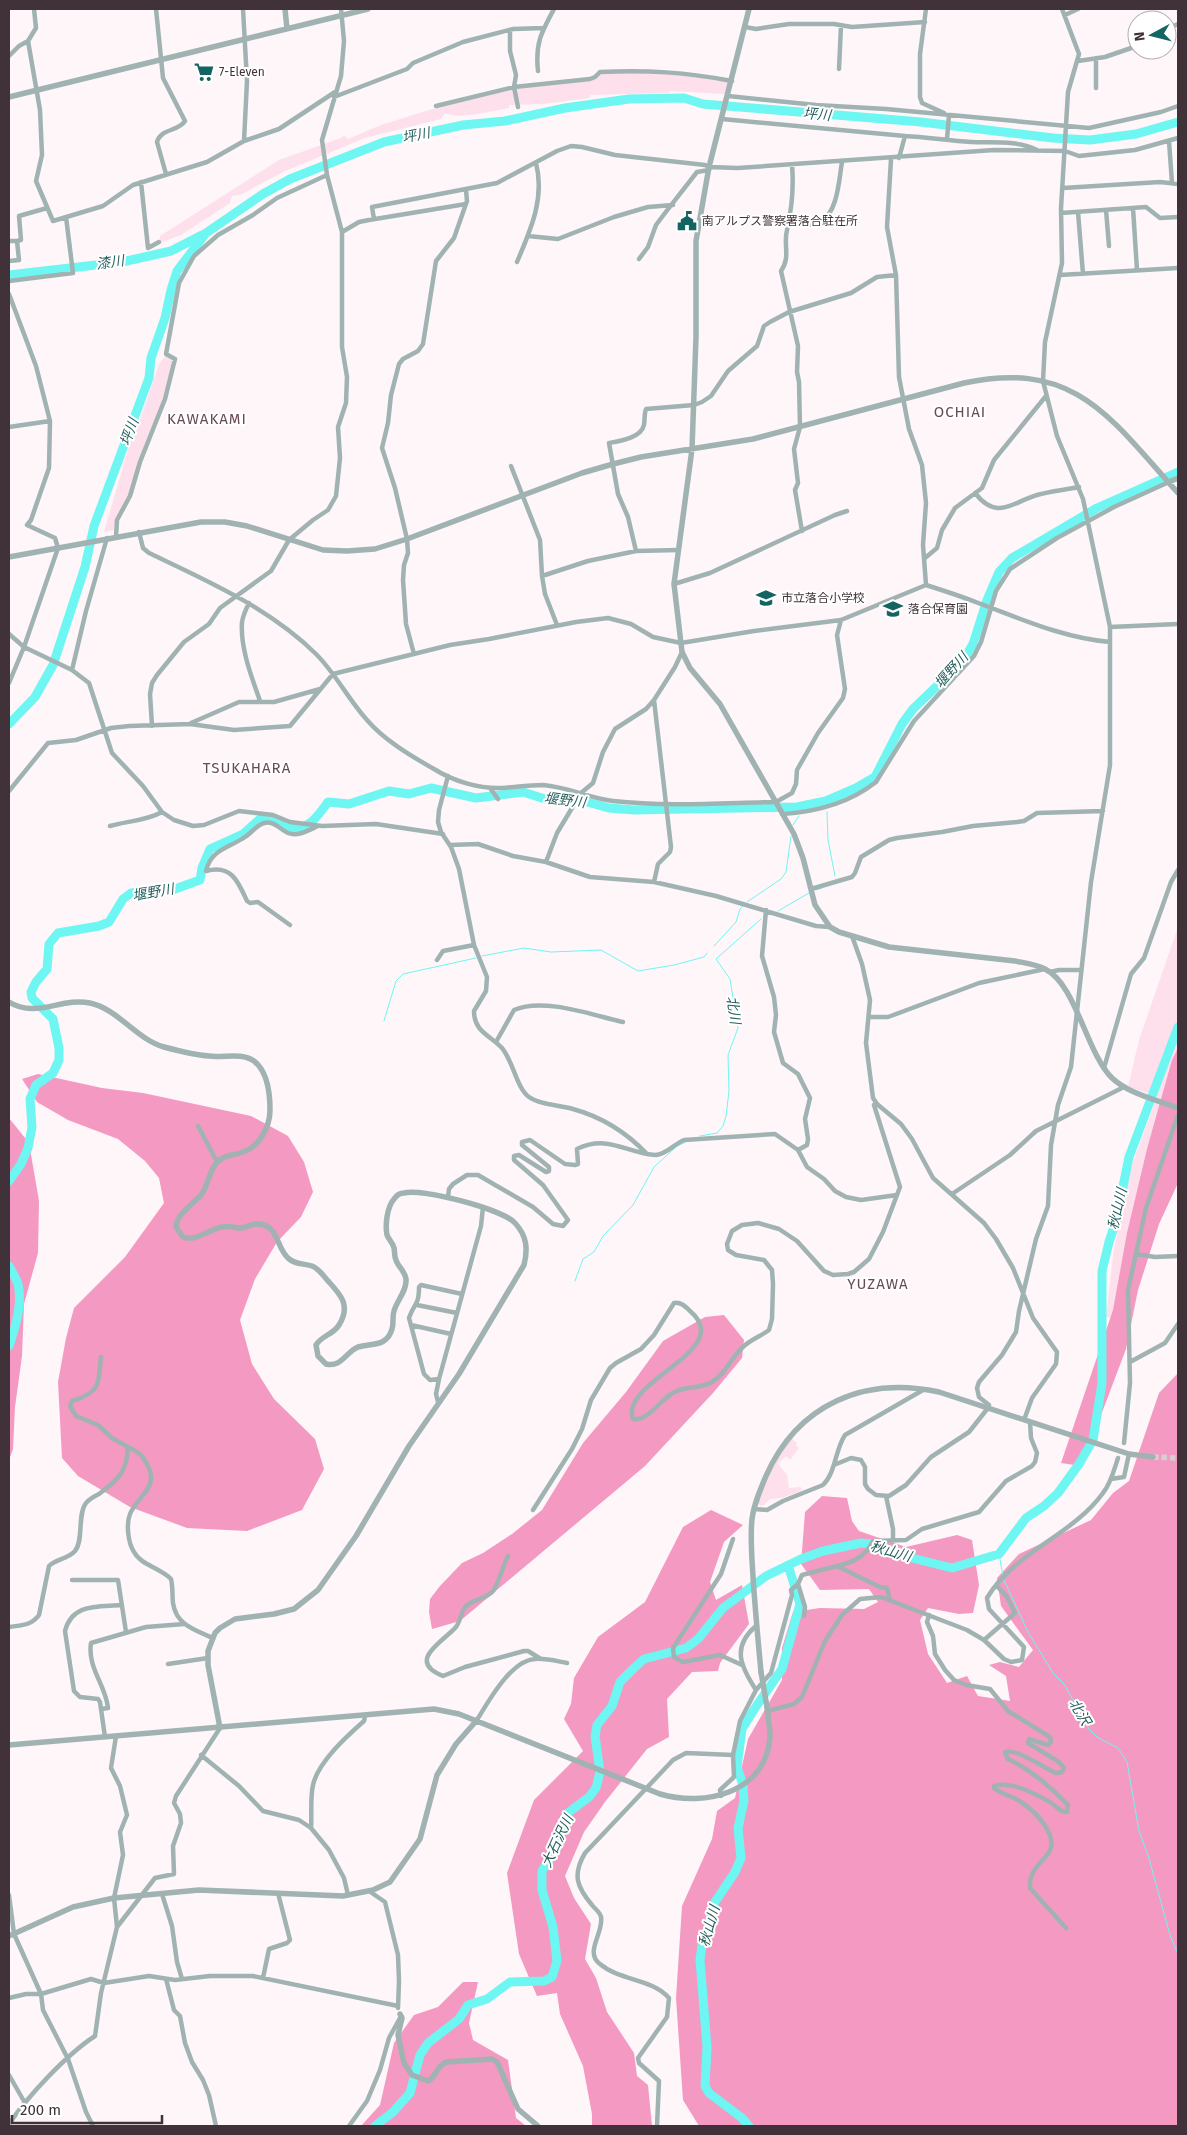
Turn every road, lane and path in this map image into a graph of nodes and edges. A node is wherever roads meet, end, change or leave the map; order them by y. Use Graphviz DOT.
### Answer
graph roads {
  1 [pos="34,9"];
  2 [pos="156,9"];
  3 [pos="243,9"];
  4 [pos="285,9"];
  5 [pos="368,9"];
  6 [pos="554,9"];
  7 [pos="749,9"];
  8 [pos="926,9"];
  9 [pos="1062,9"];
  10 [pos="1078,9"];
  11 [pos="342,12"];
  12 [pos="1065,15"];
  13 [pos="925,22"];
  14 [pos="841,26"];
  15 [pos="745,27"];
  16 [pos="544,28"];
  17 [pos="287,29"];
  18 [pos="510,30"];
  19 [pos="245,39"];
  20 [pos="28,41"];
  21 [pos="1127,49"];
  22 [pos="9,56"];
  23 [pos="1096,58"];
  24 [pos="162,59"];
  25 [pos="1078,61"];
  26 [pos="839,69"];
  27 [pos="538,71"];
  28 [pos="732,81"];
  29 [pos="514,87"];
  30 [pos="1096,88"];
  31 [pos="37,90"];
  32 [pos="334,95"];
  33 [pos="9,97"];
  34 [pos="728,97"];
  35 [pos="436,106"];
  36 [pos="1178,106"];
  37 [pos="518,107"];
  38 [pos="949,117"];
  39 [pos="722,118"];
  40 [pos="1066,129"];
  41 [pos="905,136"];
  42 [pos="948,137"];
  43 [pos="1178,138"];
  44 [pos="244,141"];
  45 [pos="1169,141"];
  46 [pos="1038,151"];
  47 [pos="1065,151"];
  48 [pos="899,158"];
  49 [pos="891,159"];
  50 [pos="536,162"];
  51 [pos="842,162"];
  52 [pos="792,165"];
  53 [pos="709,168"];
  54 [pos="166,174"];
  55 [pos="327,175"];
  56 [pos="141,182"];
  57 [pos="1172,183"];
  58 [pos="1178,184"];
  59 [pos="1063,188"];
  60 [pos="466,190"];
  61 [pos="466,204"];
  62 [pos="673,205"];
  63 [pos="48,208"];
  64 [pos="1133,208"];
  65 [pos="1106,210"];
  66 [pos="1078,212"];
  67 [pos="1061,213"];
  68 [pos="66,217"];
  69 [pos="1178,217"];
  70 [pos="374,219"];
  71 [pos="789,224"];
  72 [pos="342,232"];
  73 [pos="528,236"];
  74 [pos="9,241"];
  75 [pos="17,241"];
  76 [pos="159,242"];
  77 [pos="1109,246"];
  78 [pos="638,259"];
  79 [pos="9,261"];
  80 [pos="517,262"];
  81 [pos="1178,268"];
  82 [pos="1137,270"];
  83 [pos="896,274"];
  84 [pos="1083,274"];
  85 [pos="1060,275"];
  86 [pos="9,282"];
  87 [pos="9,294"];
  88 [pos="790,312"];
  89 [pos="1043,381"];
  90 [pos="1046,396"];
  91 [pos="904,399"];
  92 [pos="694,405"];
  93 [pos="50,421"];
  94 [pos="9,427"];
  95 [pos="800,427"];
  96 [pos="692,449"];
  97 [pos="614,464"];
  98 [pos="511,466"];
  99 [pos="1178,478"];
  100 [pos="1168,482"];
  101 [pos="1079,487"];
  102 [pos="975,493"];
  103 [pos="1178,493"];
  104 [pos="523,496"];
  105 [pos="847,511"];
  106 [pos="1088,520"];
  107 [pos="802,531"];
  108 [pos="138,532"];
  109 [pos="116,537"];
  110 [pos="107,538"];
  111 [pos="407,539"];
  112 [pos="289,540"];
  113 [pos="58,548"];
  114 [pos="678,550"];
  115 [pos="636,551"];
  116 [pos="9,557"];
  117 [pos="924,558"];
  118 [pos="542,576"];
  119 [pos="674,584"];
  120 [pos="926,585"];
  121 [pos="237,595"];
  122 [pos="249,604"];
  123 [pos="991,607"];
  124 [pos="840,620"];
  125 [pos="1178,624"];
  126 [pos="557,626"];
  127 [pos="1110,627"];
  128 [pos="9,634"];
  129 [pos="1110,642"];
  130 [pos="681,643"];
  131 [pos="24,647"];
  132 [pos="682,652"];
  133 [pos="414,654"];
  134 [pos="72,670"];
  135 [pos="333,674"];
  136 [pos="9,683"];
  137 [pos="320,689"];
  138 [pos="654,700"];
  139 [pos="260,701"];
  140 [pos="190,724"];
  141 [pos="152,726"];
  142 [pos="104,732"];
  143 [pos="448,776"];
  144 [pos="490,788"];
  145 [pos="9,791"];
  146 [pos="580,794"];
  147 [pos="498,799"];
  148 [pos="776,803"];
  149 [pos="665,804"];
  150 [pos="1103,811"];
  151 [pos="162,812"];
  152 [pos="782,813"];
  153 [pos="284,821"];
  154 [pos="317,825"];
  155 [pos="110,826"];
  156 [pos="288,832"];
  157 [pos="442,834"];
  158 [pos="450,845"];
  159 [pos="546,862"];
  160 [pos="1178,870"];
  161 [pos="654,882"];
  162 [pos="811,889"];
  163 [pos="766,910"];
  164 [pos="290,925"];
  165 [pos="830,927"];
  166 [pos="852,936"];
  167 [pos="474,945"];
  168 [pos="437,960"];
  169 [pos="1080,970"];
  170 [pos="1048,971"];
  171 [pos="9,1002"];
  172 [pos="1077,1013"];
  173 [pos="869,1017"];
  174 [pos="623,1022"];
  175 [pos="496,1042"];
  176 [pos="1104,1068"];
  177 [pos="1124,1087"];
  178 [pos="874,1105"];
  179 [pos="1178,1108"];
  180 [pos="1178,1115"];
  181 [pos="1056,1121"];
  182 [pos="198,1126"];
  183 [pos="798,1150"];
  184 [pos="648,1154"];
  185 [pos="217,1162"];
  186 [pos="952,1194"];
  187 [pos="897,1195"];
  188 [pos="448,1198"];
  189 [pos="483,1207"];
  190 [pos="1136,1254"];
  191 [pos="1178,1256"];
  192 [pos="1024,1292"];
  193 [pos="462,1294"];
  194 [pos="417,1305"];
  195 [pos="457,1313"];
  196 [pos="1178,1324"];
  197 [pos="411,1325"];
  198 [pos="451,1334"];
  199 [pos="101,1357"];
  200 [pos="1130,1362"];
  201 [pos="439,1379"];
  202 [pos="924,1389"];
  203 [pos="438,1402"];
  204 [pos="988,1408"];
  205 [pos="1027,1421"];
  206 [pos="1124,1443"];
  207 [pos="128,1447"];
  208 [pos="1129,1454"];
  209 [pos="1153,1457"];
  210 [pos="1118,1458"];
  211 [pos="834,1465"];
  212 [pos="1111,1479"];
  213 [pos="886,1496"];
  214 [pos="533,1510"];
  215 [pos="754,1510"];
  216 [pos="733,1539"];
  217 [pos="893,1542"];
  218 [pos="508,1556"];
  219 [pos="838,1566"];
  220 [pos="72,1580"];
  221 [pos="797,1584"];
  222 [pos="997,1586"];
  223 [pos="890,1600"];
  224 [pos="122,1604"];
  225 [pos="929,1615"];
  226 [pos="804,1616"];
  227 [pos="1002,1623"];
  228 [pos="184,1624"];
  229 [pos="756,1626"];
  230 [pos="9,1627"];
  231 [pos="126,1632"];
  232 [pos="213,1638"];
  233 [pos="984,1640"];
  234 [pos="208,1658"];
  235 [pos="541,1659"];
  236 [pos="566,1663"];
  237 [pos="168,1664"];
  238 [pos="742,1665"];
  239 [pos="756,1690"];
  240 [pos="101,1708"];
  241 [pos="767,1709"];
  242 [pos="365,1716"];
  243 [pos="477,1720"];
  244 [pos="220,1728"];
  245 [pos="116,1736"];
  246 [pos="105,1737"];
  247 [pos="9,1745"];
  248 [pos="201,1755"];
  249 [pos="733,1755"];
  250 [pos="646,1789"];
  251 [pos="721,1796"];
  252 [pos="311,1828"];
  253 [pos="369,1890"];
  254 [pos="278,1893"];
  255 [pos="162,1894"];
  256 [pos="9,1895"];
  257 [pos="348,1895"];
  258 [pos="139,1896"];
  259 [pos="114,1898"];
  260 [pos="117,1927"];
  261 [pos="1066,1928"];
  262 [pos="12,1935"];
  263 [pos="263,1978"];
  264 [pos="166,1979"];
  265 [pos="182,1979"];
  266 [pos="104,1983"];
  267 [pos="41,1994"];
  268 [pos="9,1998"];
  269 [pos="398,2006"];
  270 [pos="400,2014"];
  271 [pos="68,2059"];
  272 [pos="9,2075"];
  273 [pos="26,2103"];
  274 [pos="9,2124"];
  275 [pos="93,2126"];
  276 [pos="216,2126"];
  277 [pos="349,2126"];
  278 [pos="538,2126"];
  279 [pos="657,2126"];
  1 -- 20 [label="street"];
  2 -- 24 [label="street"];
  3 -- 19 [label="street"];
  4 -- 17 [label="street"];
  5 -- 11 [label="street"];
  6 -- 16 [label="street"];
  7 -- 15 [label="street"];
  8 -- 13 [label="street"];
  9 -- 12 [label="street"];
  10 -- 12 [label="street"];
  11 -- 17 [label="street"];
  11 -- 32 [label="street"];
  12 -- 25 [label="street"];
  13 -- 14 [label="street"];
  13 -- 38 [label="street"];
  14 -- 15 [label="street"];
  14 -- 26 [label="street"];
  15 -- 28 [label="street"];
  16 -- 18 [label="street"];
  16 -- 27 [label="street"];
  17 -- 19 [label="street"];
  18 -- 29 [label="street"];
  18 -- 32 [label="street"];
  19 -- 24 [label="street"];
  19 -- 44 [label="street"];
  20 -- 22 [label="street"];
  20 -- 31 [label="street"];
  21 -- 23 [label="street"];
  23 -- 25 [label="street"];
  23 -- 30 [label="street"];
  24 -- 31 [label="street"];
  24 -- 54 [label="street"];
  25 -- 40 [label="street"];
  28 -- 29 [label="street"];
  28 -- 34 [label="street"];
  29 -- 35 [label="street"];
  29 -- 37 [label="street"];
  31 -- 33 [label="street"];
  31 -- 63 [label="street"];
  32 -- 44 [label="street"];
  32 -- 55 [label="street"];
  34 -- 38 [label="street"];
  34 -- 39 [label="street"];
  36 -- 40 [label="street"];
  38 -- 40 [label="street"];
  38 -- 42 [label="street"];
  39 -- 41 [label="street"];
  39 -- 53 [label="street"];
  40 -- 47 [label="street"];
  41 -- 42 [label="street"];
  41 -- 48 [label="street"];
  42 -- 46 [label="street"];
  43 -- 45 [label="street"];
  44 -- 54 [label="street"];
  45 -- 47 [label="street"];
  45 -- 57 [label="street"];
  46 -- 47 [label="street"];
  46 -- 48 [label="street"];
  47 -- 59 [label="street"];
  48 -- 49 [label="street"];
  49 -- 51 [label="street"];
  49 -- 83 [label="street"];
  50 -- 53 [label="street"];
  50 -- 60 [label="street"];
  50 -- 73 [label="street"];
  51 -- 52 [label="street"];
  51 -- 71 [label="street"];
  52 -- 53 [label="street"];
  52 -- 71 [label="street"];
  53 -- 62 [label="street"];
  53 -- 92 [label="street"];
  54 -- 56 [label="street"];
  55 -- 72 [label="street"];
  55 -- 109 [label="street"];
  56 -- 68 [label="street"];
  56 -- 76 [label="street"];
  57 -- 58 [label="street"];
  57 -- 59 [label="street"];
  59 -- 67 [label="street"];
  60 -- 61 [label="street"];
  60 -- 70 [label="street"];
  61 -- 70 [label="street"];
  61 -- 111 [label="street"];
  62 -- 73 [label="street"];
  62 -- 78 [label="street"];
  63 -- 68 [label="street"];
  63 -- 75 [label="street"];
  64 -- 65 [label="street"];
  64 -- 69 [label="street"];
  64 -- 82 [label="street"];
  65 -- 66 [label="street"];
  65 -- 77 [label="street"];
  66 -- 67 [label="street"];
  66 -- 84 [label="street"];
  67 -- 85 [label="street"];
  68 -- 86 [label="street"];
  70 -- 72 [label="street"];
  71 -- 88 [label="street"];
  72 -- 112 [label="street"];
  73 -- 80 [label="street"];
  74 -- 75 [label="street"];
  75 -- 79 [label="street"];
  81 -- 82 [label="street"];
  82 -- 84 [label="street"];
  83 -- 88 [label="street"];
  83 -- 91 [label="street"];
  84 -- 85 [label="street"];
  85 -- 89 [label="street"];
  87 -- 93 [label="street"];
  88 -- 92 [label="street"];
  88 -- 95 [label="street"];
  89 -- 90 [label="street"];
  89 -- 91 [label="street"];
  89 -- 100 [label="street"];
  90 -- 101 [label="street"];
  90 -- 102 [label="street"];
  91 -- 95 [label="street"];
  91 -- 117 [label="street"];
  92 -- 96 [label="street"];
  92 -- 97 [label="street"];
  93 -- 94 [label="street"];
  93 -- 113 [label="street"];
  95 -- 96 [label="street"];
  95 -- 107 [label="street"];
  96 -- 97 [label="street"];
  96 -- 114 [label="street"];
  97 -- 104 [label="street"];
  97 -- 115 [label="street"];
  98 -- 104 [label="street"];
  99 -- 100 [label="street"];
  100 -- 103 [label="street"];
  100 -- 106 [label="street"];
  101 -- 102 [label="street"];
  101 -- 106 [label="street"];
  102 -- 117 [label="street"];
  104 -- 111 [label="street"];
  104 -- 118 [label="street"];
  105 -- 107 [label="street"];
  106 -- 123 [label="street"];
  106 -- 127 [label="street"];
  107 -- 119 [label="street"];
  108 -- 109 [label="street"];
  108 -- 112 [label="street"];
  108 -- 121 [label="street"];
  109 -- 110 [label="street"];
  110 -- 113 [label="street"];
  110 -- 134 [label="street"];
  111 -- 112 [label="street"];
  111 -- 133 [label="street"];
  112 -- 121 [label="street"];
  113 -- 116 [label="street"];
  113 -- 131 [label="street"];
  114 -- 115 [label="street"];
  114 -- 119 [label="street"];
  115 -- 118 [label="street"];
  117 -- 120 [label="street"];
  118 -- 126 [label="street"];
  119 -- 130 [label="street"];
  120 -- 123 [label="street"];
  120 -- 124 [label="street"];
  121 -- 122 [label="street"];
  121 -- 141 [label="street"];
  122 -- 135 [label="street"];
  122 -- 139 [label="street"];
  123 -- 129 [label="street"];
  123 -- 152 [label="street"];
  124 -- 130 [label="street"];
  124 -- 148 [label="street"];
  125 -- 127 [label="street"];
  126 -- 130 [label="street"];
  126 -- 133 [label="street"];
  127 -- 129 [label="street"];
  128 -- 131 [label="street"];
  129 -- 150 [label="street"];
  130 -- 132 [label="street"];
  131 -- 134 [label="street"];
  131 -- 136 [label="street"];
  132 -- 138 [label="street"];
  132 -- 148 [label="street"];
  133 -- 135 [label="street"];
  134 -- 142 [label="street"];
  135 -- 137 [label="street"];
  135 -- 143 [label="street"];
  137 -- 139 [label="street"];
  137 -- 140 [label="street"];
  138 -- 146 [label="street"];
  138 -- 149 [label="street"];
  139 -- 140 [label="street"];
  140 -- 141 [label="street"];
  141 -- 142 [label="street"];
  142 -- 145 [label="street"];
  142 -- 151 [label="street"];
  143 -- 144 [label="street"];
  143 -- 157 [label="street"];
  144 -- 146 [label="street"];
  144 -- 147 [label="street"];
  146 -- 149 [label="street"];
  146 -- 159 [label="street"];
  148 -- 149 [label="street"];
  148 -- 152 [label="street"];
  149 -- 161 [label="street"];
  150 -- 162 [label="street"];
  150 -- 169 [label="street"];
  151 -- 153 [label="street"];
  151 -- 155 [label="street"];
  152 -- 162 [label="street"];
  153 -- 154 [label="street"];
  153 -- 156 [label="street"];
  154 -- 156 [label="street"];
  154 -- 157 [label="street"];
  156 -- 164 [label="street"];
  157 -- 158 [label="street"];
  158 -- 159 [label="street"];
  158 -- 167 [label="street"];
  159 -- 161 [label="street"];
  160 -- 176 [label="street"];
  161 -- 163 [label="street"];
  162 -- 165 [label="street"];
  163 -- 165 [label="street"];
  163 -- 183 [label="street"];
  165 -- 166 [label="street"];
  166 -- 170 [label="street"];
  166 -- 173 [label="street"];
  167 -- 168 [label="street"];
  167 -- 175 [label="street"];
  169 -- 170 [label="street"];
  169 -- 172 [label="street"];
  170 -- 172 [label="street"];
  170 -- 173 [label="street"];
  171 -- 185 [label="street"];
  172 -- 176 [label="street"];
  172 -- 181 [label="street"];
  173 -- 186 [label="street"];
  174 -- 175 [label="street"];
  175 -- 184 [label="street"];
  176 -- 177 [label="street"];
  177 -- 179 [label="street"];
  177 -- 181 [label="street"];
  178 -- 187 [label="street"];
  180 -- 190 [label="street"];
  181 -- 186 [label="street"];
  181 -- 192 [label="street"];
  182 -- 185 [label="street"];
  183 -- 184 [label="street"];
  183 -- 187 [label="street"];
  184 -- 188 [label="street"];
  185 -- 188 [label="street"];
  186 -- 192 [label="street"];
  187 -- 214 [label="street"];
  188 -- 189 [label="street"];
  189 -- 193 [label="street"];
  189 -- 203 [label="street"];
  190 -- 191 [label="street"];
  190 -- 200 [label="street"];
  192 -- 204 [label="street"];
  192 -- 205 [label="street"];
  193 -- 194 [label="street"];
  193 -- 195 [label="street"];
  194 -- 195 [label="street"];
  194 -- 197 [label="street"];
  195 -- 198 [label="street"];
  196 -- 200 [label="street"];
  197 -- 198 [label="street"];
  197 -- 201 [label="street"];
  198 -- 201 [label="street"];
  199 -- 207 [label="street"];
  200 -- 206 [label="street"];
  201 -- 203 [label="street"];
  202 -- 204 [label="street"];
  202 -- 211 [label="street"];
  202 -- 215 [label="street"];
  203 -- 232 [label="street"];
  204 -- 205 [label="street"];
  204 -- 213 [label="street"];
  205 -- 208 [label="street"];
  205 -- 217 [label="street"];
  207 -- 228 [label="street"];
  207 -- 230 [label="street"];
  208 -- 209 [label="street"];
  208 -- 212 [label="street"];
  210 -- 212 [label="street"];
  211 -- 213 [label="street"];
  211 -- 215 [label="street"];
  212 -- 222 [label="street"];
  213 -- 217 [label="street"];
  215 -- 229 [label="street"];
  216 -- 238 [label="street"];
  217 -- 219 [label="street"];
  218 -- 235 [label="street"];
  219 -- 221 [label="street"];
  219 -- 223 [label="street"];
  220 -- 224 [label="street"];
  221 -- 226 [label="street"];
  221 -- 239 [label="street"];
  222 -- 227 [label="street"];
  222 -- 227 [label="street"];
  223 -- 225 [label="street"];
  223 -- 241 [label="street"];
  224 -- 231 [label="street"];
  224 -- 240 [label="street"];
  225 -- 233 [label="street"];
  225 -- 261 [label="street"];
  227 -- 233 [label="street"];
  227 -- 233 [label="street"];
  228 -- 231 [label="street"];
  228 -- 232 [label="street"];
  229 -- 238 [label="street"];
  229 -- 241 [label="street, bridge"];
  231 -- 240 [label="street"];
  232 -- 234 [label="street"];
  234 -- 237 [label="street"];
  234 -- 244 [label="street"];
  235 -- 236 [label="street"];
  235 -- 243 [label="street"];
  238 -- 239 [label="street"];
  239 -- 249 [label="street"];
  240 -- 246 [label="street"];
  241 -- 251 [label="street"];
  242 -- 243 [label="street"];
  242 -- 244 [label="street"];
  242 -- 252 [label="street"];
  243 -- 250 [label="street"];
  243 -- 253 [label="street"];
  244 -- 245 [label="street"];
  244 -- 248 [label="street"];
  245 -- 246 [label="street"];
  245 -- 259 [label="street"];
  246 -- 247 [label="street"];
  248 -- 252 [label="street"];
  248 -- 258 [label="street"];
  249 -- 250 [label="street"];
  249 -- 251 [label="street"];
  250 -- 251 [label="street"];
  250 -- 279 [label="street"];
  252 -- 257 [label="street"];
  253 -- 257 [label="street"];
  253 -- 269 [label="street"];
  254 -- 255 [label="street"];
  254 -- 257 [label="street"];
  254 -- 263 [label="street"];
  255 -- 258 [label="street"];
  255 -- 265 [label="street"];
  256 -- 262 [label="street"];
  258 -- 259 [label="street"];
  258 -- 260 [label="street"];
  259 -- 260 [label="street"];
  259 -- 262 [label="street"];
  260 -- 266 [label="street"];
  262 -- 267 [label="street"];
  263 -- 265 [label="street"];
  263 -- 269 [label="street"];
  264 -- 265 [label="street"];
  264 -- 266 [label="street"];
  264 -- 276 [label="street"];
  266 -- 267 [label="street"];
  266 -- 271 [label="street"];
  267 -- 268 [label="street"];
  267 -- 271 [label="street"];
  269 -- 270 [label="street"];
  270 -- 277 [label="street"];
  270 -- 278 [label="street"];
  271 -- 273 [label="street"];
  271 -- 275 [label="street"];
  272 -- 273 [label="street"];
  273 -- 274 [label="street"];
}
